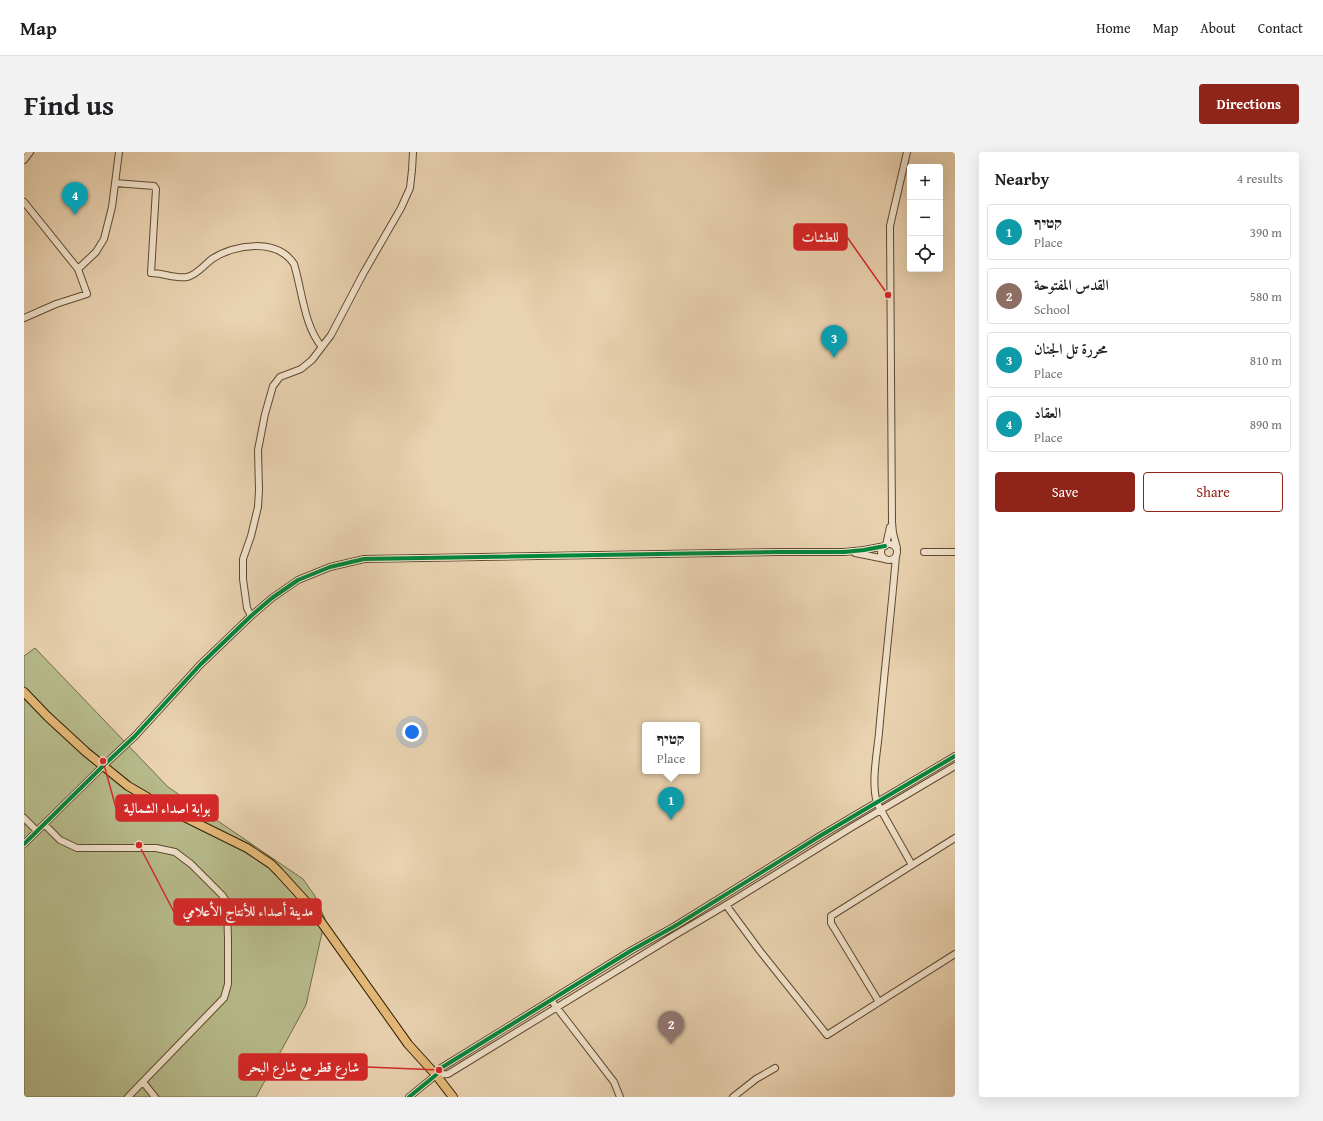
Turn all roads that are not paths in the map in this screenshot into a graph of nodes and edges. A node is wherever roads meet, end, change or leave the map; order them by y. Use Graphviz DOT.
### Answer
graph roads {
  1 [pos="30,152"];
  2 [pos="119,152"];
  3 [pos="413,152"];
  4 [pos="907,152"];
  5 [pos="24,160"];
  6 [pos="115,183"];
  7 [pos="24,202"];
  8 [pos="78,269"];
  9 [pos="24,318"];
  10 [pos="322,347"];
  11 [pos="892,522"];
  12 [pos="885,545"];
  13 [pos="896,548"];
  14 [pos="844,552"];
  15 [pos="924,552"];
  16 [pos="955,552"];
  17 [pos="896,556"];
  18 [pos="887,559"];
  19 [pos="895,566"];
  20 [pos="251,616"];
  21 [pos="24,692"];
  22 [pos="955,756"];
  23 [pos="103,766"];
  24 [pos="955,766"];
  25 [pos="877,803"];
  26 [pos="882,810"];
  27 [pos="24,818"];
  28 [pos="44,824"];
  29 [pos="37,831"];
  30 [pos="955,838"];
  31 [pos="24,844"];
  32 [pos="912,865"];
  33 [pos="726,905"];
  34 [pos="955,954"];
  35 [pos="551,1000"];
  36 [pos="879,1002"];
  37 [pos="556,1008"];
  38 [pos="774,1068"];
  39 [pos="436,1075"];
  40 [pos="143,1082"];
  41 [pos="128,1097"];
  42 [pos="155,1097"];
  43 [pos="409,1097"];
  44 [pos="453,1097"];
  45 [pos="620,1097"];
  46 [pos="733,1097"];
  1 -- 5 [label="street"];
  2 -- 6 [label="street"];
  3 -- 10 [label="street"];
  4 -- 11 [label="street"];
  6 -- 8 [label="street"];
  6 -- 10 [label="street"];
  7 -- 8 [label="street"];
  8 -- 9 [label="street"];
  10 -- 20 [label="street"];
  11 -- 12 [label="street"];
  11 -- 13 [label="street"];
  12 -- 13 [label="street"];
  12 -- 14 [label="street"];
  12 -- 18 [label="street"];
  13 -- 17 [label="street"];
  14 -- 18 [label="street"];
  14 -- 20 [label="street"];
  15 -- 16 [label="street"];
  17 -- 18 [label="street"];
  17 -- 19 [label="street"];
  18 -- 19 [label="street"];
  19 -- 25 [label="street"];
  20 -- 23 [label="street"];
  21 -- 23 [label="main road"];
  22 -- 25 [label="street"];
  23 -- 28 [label="street"];
  23 -- 39 [label="main road"];
  24 -- 26 [label="street"];
  25 -- 26 [label="street"];
  25 -- 35 [label="street"];
  26 -- 32 [label="street"];
  26 -- 33 [label="street"];
  27 -- 29 [label="street"];
  28 -- 29 [label="street"];
  28 -- 40 [label="street"];
  29 -- 31 [label="street"];
  30 -- 32 [label="street"];
  32 -- 36 [label="street"];
  33 -- 36 [label="street"];
  33 -- 37 [label="street"];
  34 -- 36 [label="street"];
  35 -- 37 [label="street"];
  35 -- 39 [label="street"];
  37 -- 39 [label="street"];
  37 -- 45 [label="street"];
  38 -- 46 [label="street"];
  39 -- 43 [label="street"];
  39 -- 44 [label="main road"];
  40 -- 41 [label="street"];
  40 -- 42 [label="street"];
}
